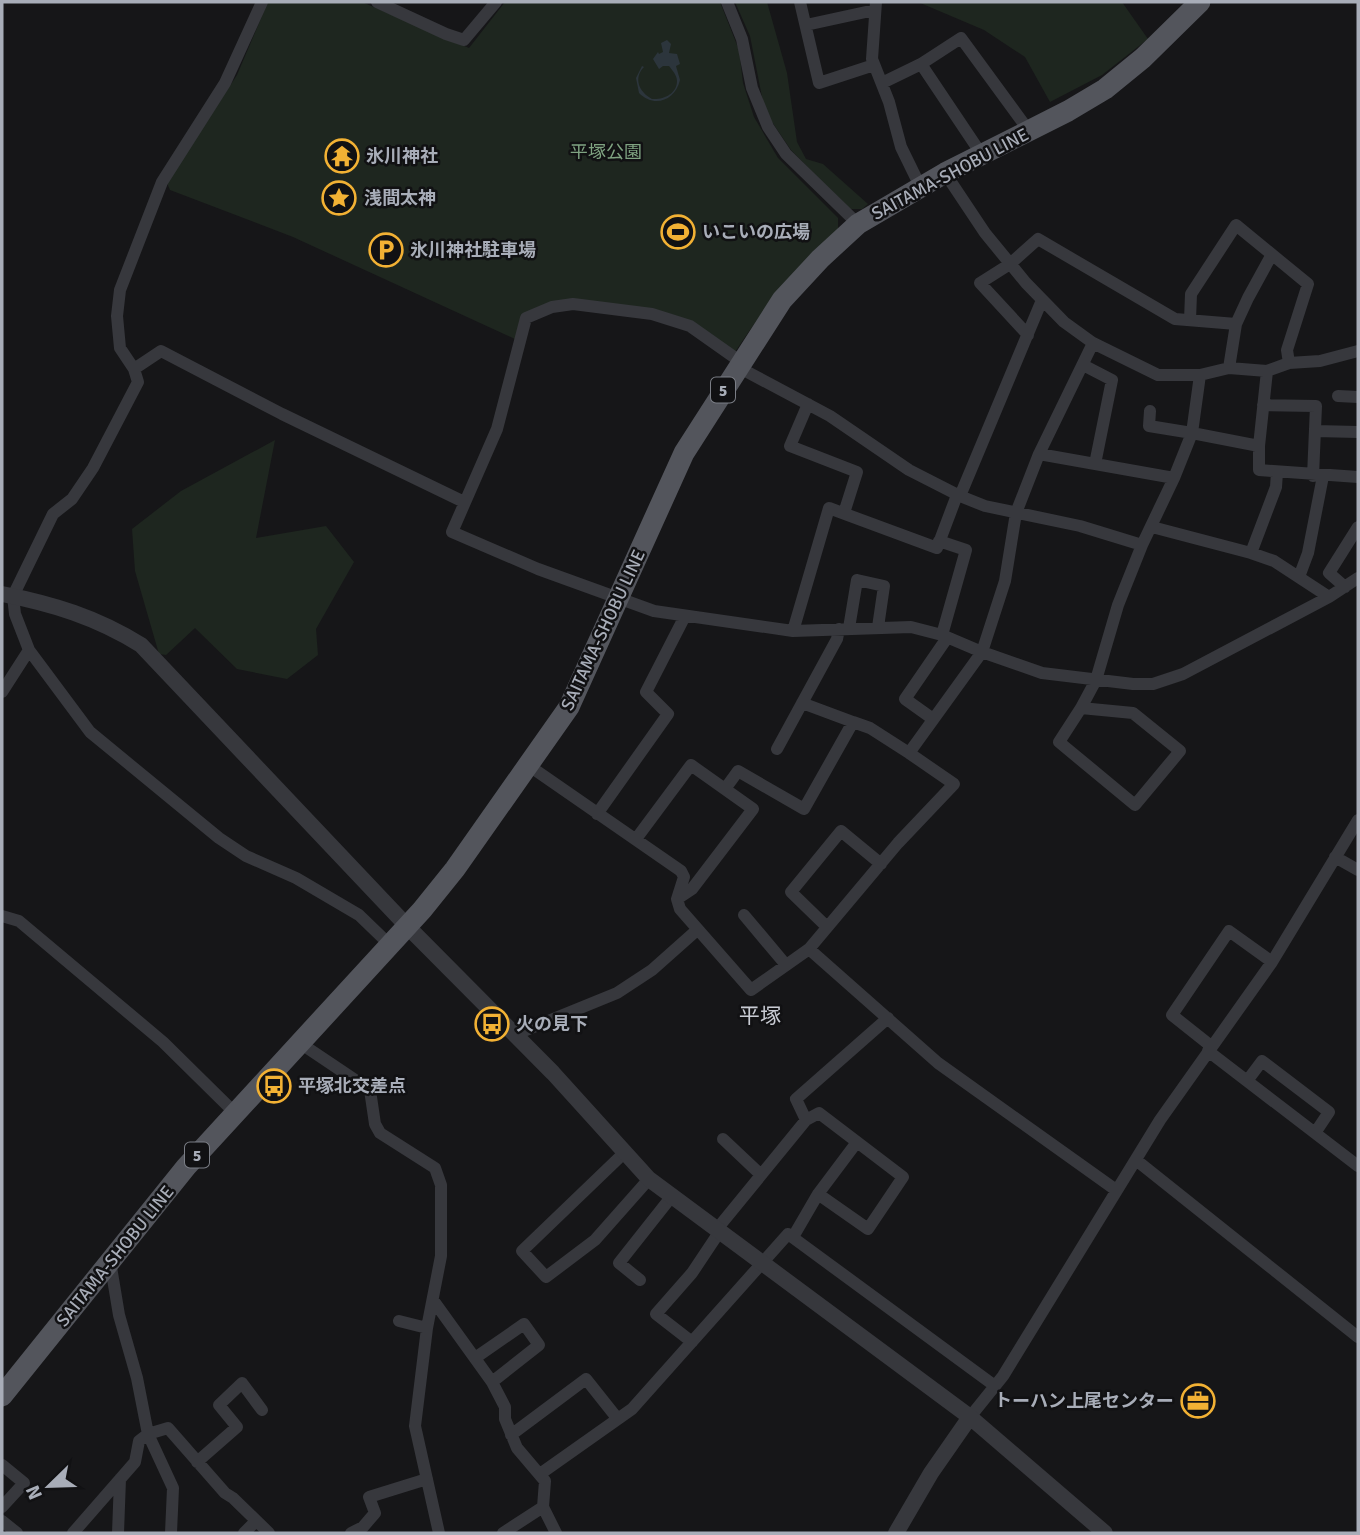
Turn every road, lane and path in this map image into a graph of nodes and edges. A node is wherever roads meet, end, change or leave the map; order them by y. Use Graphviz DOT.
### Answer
graph roads {
  1 [pos="262,2"];
  2 [pos="377,2"];
  3 [pos="496,2"];
  4 [pos="727,2"];
  5 [pos="800,2"];
  6 [pos="1200,2"];
  7 [pos="876,6"];
  8 [pos="806,25"];
  9 [pos="921,64"];
  10 [pos="874,65"];
  11 [pos="882,83"];
  12 [pos="1029,131"];
  13 [pos="982,155"];
  14 [pos="946,173"];
  15 [pos="921,188"];
  16 [pos="858,224"];
  17 [pos="1271,256"];
  18 [pos="1010,264"];
  19 [pos="1042,300"];
  20 [pos="1191,320"];
  21 [pos="1236,324"];
  22 [pos="1028,335"];
  23 [pos="1093,343"];
  24 [pos="1358,351"];
  25 [pos="1289,363"];
  26 [pos="740,364"];
  27 [pos="1083,365"];
  28 [pos="1229,368"];
  29 [pos="134,369"];
  30 [pos="1267,371"];
  31 [pos="1200,375"];
  32 [pos="1338,396"];
  33 [pos="1358,397"];
  34 [pos="808,404"];
  35 [pos="1264,405"];
  36 [pos="1150,411"];
  37 [pos="1315,431"];
  38 [pos="1358,432"];
  39 [pos="1192,433"];
  40 [pos="1259,446"];
  41 [pos="1039,454"];
  42 [pos="1095,464"];
  43 [pos="1277,472"];
  44 [pos="1318,476"];
  45 [pos="1358,477"];
  46 [pos="1174,478"];
  47 [pos="958,496"];
  48 [pos="464,502"];
  49 [pos="844,513"];
  50 [pos="1016,513"];
  51 [pos="1152,527"];
  52 [pos="1358,527"];
  53 [pos="939,541"];
  54 [pos="1142,545"];
  55 [pos="1251,553"];
  56 [pos="1299,577"];
  57 [pos="1358,578"];
  58 [pos="1345,587"];
  59 [pos="7,595"];
  60 [pos="1329,597"];
  61 [pos="620,598"];
  62 [pos="685,617"];
  63 [pos="878,627"];
  64 [pos="844,629"];
  65 [pos="793,631"];
  66 [pos="945,636"];
  67 [pos="29,650"];
  68 [pos="982,652"];
  69 [pos="1096,680"];
  70 [pos="2,692"];
  71 [pos="802,703"];
  72 [pos="1082,708"];
  73 [pos="933,719"];
  74 [pos="853,722"];
  75 [pos="777,749"];
  76 [pos="909,753"];
  77 [pos="528,765"];
  78 [pos="725,789"];
  79 [pos="597,814"];
  80 [pos="1358,820"];
  81 [pos="636,839"];
  82 [pos="1335,857"];
  83 [pos="881,864"];
  84 [pos="1358,870"];
  85 [pos="677,899"];
  86 [pos="744,915"];
  87 [pos="2,916"];
  88 [pos="407,926"];
  89 [pos="827,927"];
  90 [pos="697,930"];
  91 [pos="389,944"];
  92 [pos="809,948"];
  93 [pos="1272,962"];
  94 [pos="786,965"];
  95 [pos="888,1018"];
  96 [pos="514,1035"];
  97 [pos="300,1043"];
  98 [pos="1209,1049"];
  99 [pos="1247,1081"];
  100 [pos="235,1113"];
  101 [pos="806,1120"];
  102 [pos="1315,1133"];
  103 [pos="723,1139"];
  104 [pos="857,1142"];
  105 [pos="624,1153"];
  106 [pos="1136,1160"];
  107 [pos="1358,1165"];
  108 [pos="761,1175"];
  109 [pos="649,1179"];
  110 [pos="1116,1190"];
  111 [pos="818,1194"];
  112 [pos="672,1196"];
  113 [pos="719,1230"];
  114 [pos="793,1237"];
  115 [pos="110,1261"];
  116 [pos="763,1262"];
  117 [pos="640,1280"];
  118 [pos="433,1300"];
  119 [pos="399,1321"];
  120 [pos="427,1328"];
  121 [pos="1358,1337"];
  122 [pos="692,1342"];
  123 [pos="475,1359"];
  124 [pos="492,1382"];
  125 [pos="995,1386"];
  126 [pos="2,1396"];
  127 [pos="262,1410"];
  128 [pos="970,1417"];
  129 [pos="617,1418"];
  130 [pos="148,1434"];
  131 [pos="511,1435"];
  132 [pos="197,1462"];
  133 [pos="2,1465"];
  134 [pos="540,1474"];
  135 [pos="120,1479"];
  136 [pos="427,1479"];
  137 [pos="2,1507"];
  138 [pos="543,1507"];
  139 [pos="2,1521"];
  140 [pos="256,1521"];
  141 [pos="17,1533"];
  142 [pos="73,1533"];
  143 [pos="118,1533"];
  144 [pos="171,1533"];
  145 [pos="244,1533"];
  146 [pos="269,1533"];
  147 [pos="351,1533"];
  148 [pos="439,1533"];
  149 [pos="503,1533"];
  150 [pos="556,1533"];
  151 [pos="896,1533"];
  152 [pos="1105,1533"];
  1 -- 29 [label="street"];
  2 -- 3 [label="street"];
  4 -- 16 [label="street"];
  5 -- 8 [label="street"];
  6 -- 12 [label="main road, SAITAMA-SHOBU LINE / 5"];
  7 -- 8 [label="street"];
  7 -- 10 [label="street"];
  8 -- 10 [label="street"];
  9 -- 11 [label="street"];
  9 -- 12 [label="street"];
  9 -- 13 [label="street"];
  10 -- 11 [label="street"];
  11 -- 15 [label="street"];
  12 -- 13 [label="main road, SAITAMA-SHOBU LINE / 5"];
  13 -- 14 [label="main road, SAITAMA-SHOBU LINE / 5"];
  14 -- 15 [label="main road, SAITAMA-SHOBU LINE / 5"];
  14 -- 18 [label="street"];
  15 -- 16 [label="main road, SAITAMA-SHOBU LINE / 5"];
  16 -- 26 [label="main road, SAITAMA-SHOBU LINE / 5"];
  17 -- 20 [label="street"];
  17 -- 21 [label="street"];
  17 -- 25 [label="street"];
  18 -- 19 [label="street"];
  18 -- 20 [label="street"];
  18 -- 22 [label="street"];
  19 -- 22 [label="street"];
  19 -- 23 [label="street"];
  20 -- 21 [label="street"];
  21 -- 28 [label="street"];
  22 -- 47 [label="street"];
  23 -- 27 [label="street"];
  23 -- 31 [label="street"];
  24 -- 25 [label="street"];
  25 -- 30 [label="street"];
  26 -- 34 [label="street"];
  26 -- 48 [label="street"];
  26 -- 61 [label="main road, SAITAMA-SHOBU LINE / 5"];
  27 -- 41 [label="street"];
  27 -- 42 [label="street"];
  28 -- 30 [label="street"];
  28 -- 31 [label="street"];
  29 -- 48 [label="street"];
  29 -- 59 [label="street"];
  30 -- 35 [label="street"];
  31 -- 39 [label="street"];
  32 -- 33 [label="street"];
  34 -- 47 [label="street"];
  34 -- 49 [label="street"];
  35 -- 37 [label="street"];
  35 -- 40 [label="street"];
  36 -- 39 [label="street"];
  37 -- 38 [label="street"];
  37 -- 44 [label="street"];
  39 -- 40 [label="street"];
  39 -- 46 [label="street"];
  40 -- 43 [label="street"];
  41 -- 42 [label="street"];
  41 -- 50 [label="street"];
  42 -- 46 [label="street"];
  43 -- 44 [label="street"];
  43 -- 55 [label="street"];
  44 -- 45 [label="street"];
  44 -- 56 [label="street"];
  46 -- 51 [label="street"];
  47 -- 50 [label="street"];
  47 -- 53 [label="street"];
  48 -- 61 [label="street"];
  49 -- 53 [label="street"];
  49 -- 65 [label="street"];
  50 -- 54 [label="street"];
  50 -- 68 [label="street"];
  51 -- 54 [label="street"];
  51 -- 55 [label="street"];
  52 -- 58 [label="street"];
  53 -- 66 [label="street"];
  54 -- 69 [label="street"];
  55 -- 56 [label="street"];
  56 -- 60 [label="street"];
  57 -- 58 [label="street"];
  58 -- 60 [label="street"];
  59 -- 67 [label="street"];
  59 -- 88 [label="street"];
  60 -- 69 [label="street"];
  61 -- 62 [label="street"];
  61 -- 77 [label="main road, SAITAMA-SHOBU LINE / 5"];
  62 -- 65 [label="street"];
  62 -- 79 [label="street"];
  63 -- 64 [label="street"];
  63 -- 64 [label="street"];
  63 -- 66 [label="street"];
  64 -- 65 [label="street"];
  64 -- 71 [label="street"];
  66 -- 68 [label="street"];
  66 -- 73 [label="street"];
  67 -- 70 [label="street"];
  67 -- 91 [label="street"];
  68 -- 69 [label="street"];
  68 -- 73 [label="street"];
  69 -- 72 [label="street"];
  71 -- 74 [label="street"];
  71 -- 75 [label="street"];
  72 -- 72 [label="street"];
  73 -- 76 [label="street"];
  74 -- 76 [label="street"];
  74 -- 78 [label="street"];
  76 -- 83 [label="street"];
  77 -- 79 [label="street"];
  77 -- 88 [label="main road, SAITAMA-SHOBU LINE / 5"];
  78 -- 81 [label="street"];
  78 -- 85 [label="street"];
  79 -- 81 [label="street"];
  80 -- 82 [label="street"];
  81 -- 85 [label="street"];
  82 -- 84 [label="street"];
  82 -- 93 [label="street"];
  83 -- 89 [label="street"];
  83 -- 89 [label="street"];
  85 -- 90 [label="street"];
  86 -- 94 [label="street"];
  87 -- 100 [label="street"];
  88 -- 91 [label="main road, SAITAMA-SHOBU LINE / 5"];
  88 -- 96 [label="street"];
  89 -- 92 [label="street"];
  90 -- 94 [label="street"];
  90 -- 96 [label="street"];
  91 -- 97 [label="main road, SAITAMA-SHOBU LINE / 5"];
  92 -- 94 [label="street"];
  92 -- 95 [label="street"];
  93 -- 98 [label="street"];
  93 -- 98 [label="street"];
  95 -- 101 [label="street"];
  95 -- 110 [label="street"];
  96 -- 105 [label="street"];
  97 -- 100 [label="main road, SAITAMA-SHOBU LINE / 5"];
  97 -- 118 [label="street"];
  98 -- 99 [label="street"];
  98 -- 106 [label="street"];
  99 -- 102 [label="street"];
  99 -- 102 [label="street"];
  100 -- 115 [label="main road, SAITAMA-SHOBU LINE / 5"];
  101 -- 104 [label="street"];
  101 -- 108 [label="street"];
  102 -- 107 [label="street"];
  103 -- 108 [label="street"];
  104 -- 111 [label="street"];
  104 -- 111 [label="street"];
  105 -- 109 [label="street"];
  105 -- 109 [label="street"];
  106 -- 110 [label="street"];
  106 -- 121 [label="street"];
  108 -- 113 [label="street"];
  109 -- 112 [label="street"];
  110 -- 125 [label="street"];
  111 -- 114 [label="street"];
  112 -- 113 [label="street"];
  112 -- 117 [label="street"];
  113 -- 116 [label="street"];
  113 -- 122 [label="street"];
  114 -- 116 [label="street"];
  114 -- 125 [label="street"];
  115 -- 126 [label="main road, SAITAMA-SHOBU LINE / 5"];
  115 -- 130 [label="street"];
  116 -- 122 [label="street"];
  116 -- 128 [label="street"];
  118 -- 120 [label="street"];
  118 -- 123 [label="street"];
  119 -- 120 [label="street"];
  120 -- 136 [label="street"];
  122 -- 129 [label="street"];
  123 -- 124 [label="street"];
  123 -- 124 [label="street"];
  124 -- 131 [label="street"];
  125 -- 128 [label="street"];
  127 -- 132 [label="street"];
  128 -- 151 [label="street"];
  128 -- 152 [label="street"];
  129 -- 131 [label="street"];
  129 -- 134 [label="street"];
  130 -- 132 [label="street"];
  130 -- 135 [label="street"];
  130 -- 144 [label="street"];
  131 -- 134 [label="street"];
  132 -- 140 [label="street"];
  133 -- 137 [label="street"];
  134 -- 138 [label="street"];
  135 -- 142 [label="street"];
  135 -- 143 [label="street"];
  136 -- 147 [label="street"];
  136 -- 148 [label="street"];
  138 -- 149 [label="street"];
  138 -- 150 [label="street"];
  139 -- 141 [label="street"];
  140 -- 145 [label="street"];
  140 -- 146 [label="street"];
}
